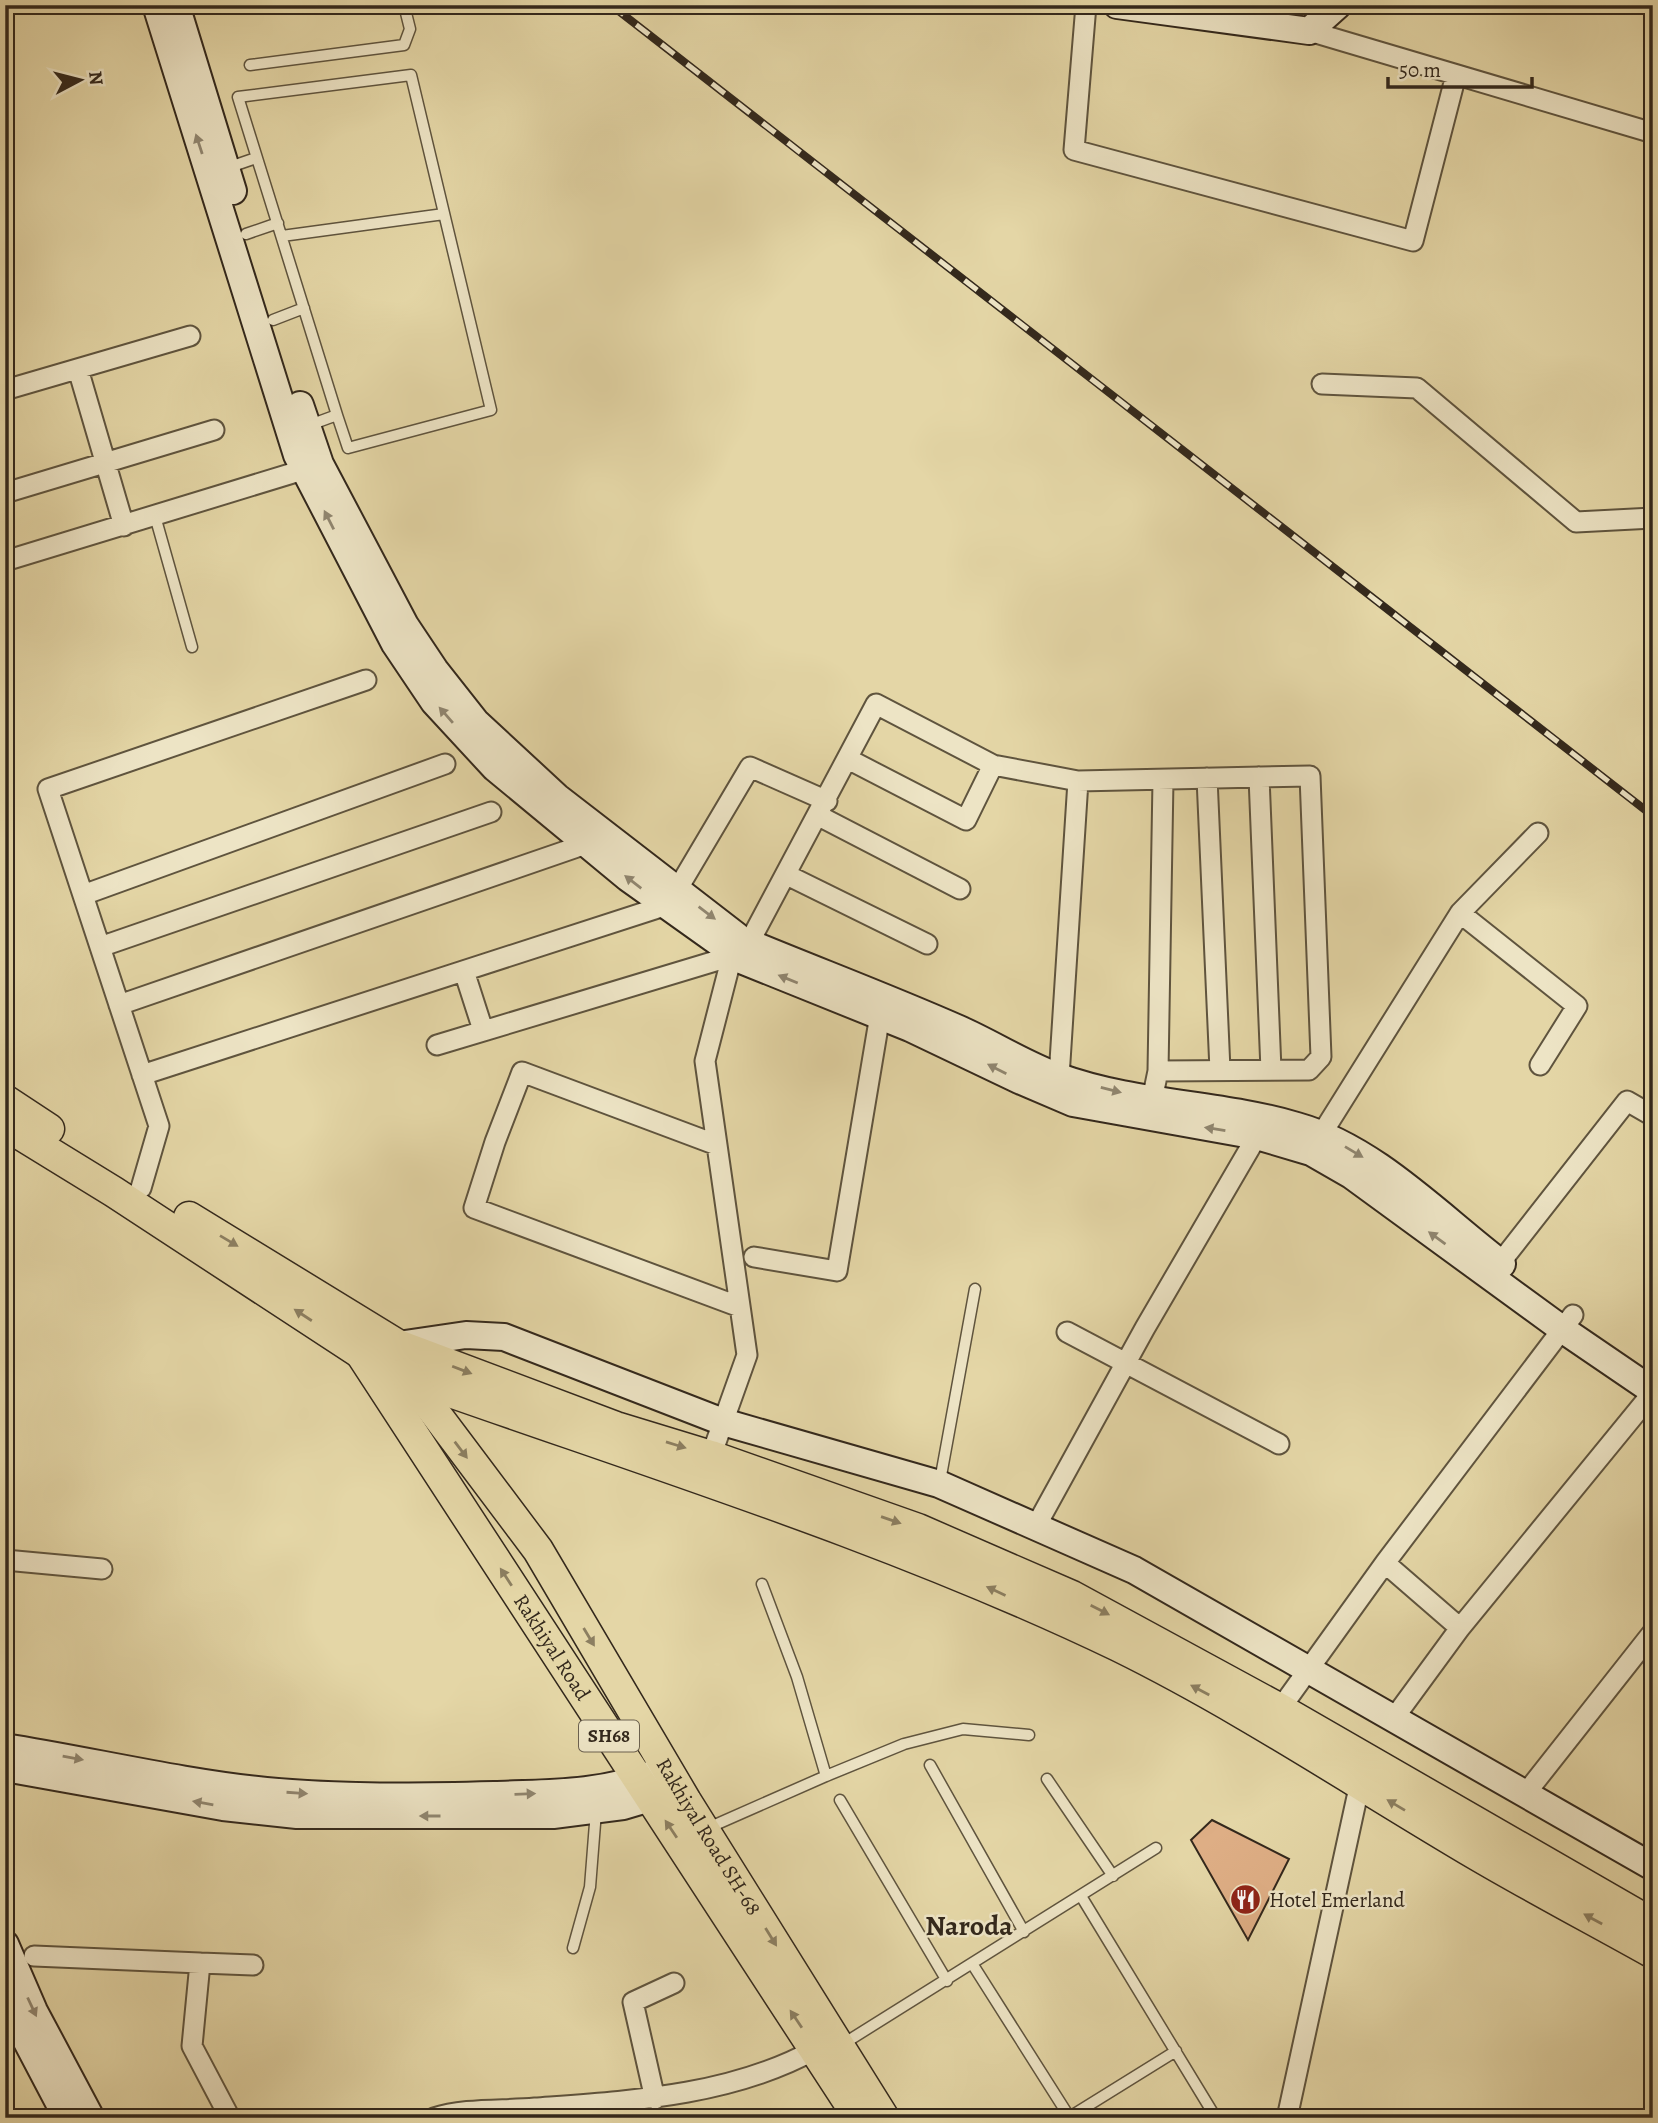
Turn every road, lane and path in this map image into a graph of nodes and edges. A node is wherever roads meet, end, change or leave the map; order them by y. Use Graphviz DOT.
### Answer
graph roads {
  1 [pos="156,5"];
  2 [pos="176,5"];
  3 [pos="404,5"];
  4 [pos="1086,5"];
  5 [pos="1118,5"];
  6 [pos="1338,5"];
  7 [pos="1225,13"];
  8 [pos="1309,31"];
  9 [pos="250,65"];
  10 [pos="1456,75"];
  11 [pos="1653,133"];
  12 [pos="256,158"];
  13 [pos="226,169"];
  14 [pos="444,214"];
  15 [pos="278,223"];
  16 [pos="246,234"];
  17 [pos="282,236"];
  18 [pos="304,308"];
  19 [pos="273,320"];
  20 [pos="190,336"];
  21 [pos="78,369"];
  22 [pos="1322,384"];
  23 [pos="5,390"];
  24 [pos="337,415"];
  25 [pos="306,426"];
  26 [pos="214,430"];
  27 [pos="105,463"];
  28 [pos="312,467"];
  29 [pos="5,494"];
  30 [pos="155,516"];
  31 [pos="1653,518"];
  32 [pos="124,526"];
  33 [pos="5,561"];
  34 [pos="192,646"];
  35 [pos="366,680"];
  36 [pos="484,744"];
  37 [pos="848,760"];
  38 [pos="444,764"];
  39 [pos="993,765"];
  40 [pos="1259,776"];
  41 [pos="1207,779"];
  42 [pos="1163,780"];
  43 [pos="1078,781"];
  44 [pos="823,808"];
  45 [pos="491,811"];
  46 [pos="1538,833"];
  47 [pos="586,844"];
  48 [pos="788,875"];
  49 [pos="960,889"];
  50 [pos="83,895"];
  51 [pos="670,898"];
  52 [pos="1460,913"];
  53 [pos="927,944"];
  54 [pos="100,947"];
  55 [pos="741,948"];
  56 [pos="464,971"];
  57 [pos="119,1005"];
  58 [pos="880,1015"];
  59 [pos="483,1030"];
  60 [pos="437,1045"];
  61 [pos="1540,1065"];
  62 [pos="1220,1070"];
  63 [pos="1271,1070"];
  64 [pos="1158,1071"];
  65 [pos="142,1075"];
  66 [pos="1059,1077"];
  67 [pos="5,1100"];
  68 [pos="1152,1100"];
  69 [pos="1653,1116"];
  70 [pos="5,1125"];
  71 [pos="1321,1135"];
  72 [pos="1257,1136"];
  73 [pos="717,1145"];
  74 [pos="141,1188"];
  75 [pos="754,1257"];
  76 [pos="1500,1263"];
  77 [pos="975,1289"];
  78 [pos="740,1307"];
  79 [pos="347,1314"];
  80 [pos="1568,1322"];
  81 [pos="1067,1332"];
  82 [pos="398,1345"];
  83 [pos="360,1353"];
  84 [pos="1126,1363"];
  85 [pos="1653,1370"];
  86 [pos="405,1376"];
  87 [pos="1653,1391"];
  88 [pos="723,1422"];
  89 [pos="1279,1444"];
  90 [pos="711,1456"];
  91 [pos="939,1484"];
  92 [pos="1036,1526"];
  93 [pos="5,1560"];
  94 [pos="1385,1563"];
  95 [pos="102,1569"];
  96 [pos="762,1584"];
  97 [pos="1460,1628"];
  98 [pos="1653,1632"];
  99 [pos="1309,1669"];
  100 [pos="1280,1709"];
  101 [pos="1394,1718"];
  102 [pos="1029,1735"];
  103 [pos="5,1747"];
  104 [pos="930,1765"];
  105 [pos="5,1768"];
  106 [pos="826,1776"];
  107 [pos="673,1779"];
  108 [pos="1047,1779"];
  109 [pos="1360,1783"];
  110 [pos="645,1790"];
  111 [pos="1526,1793"];
  112 [pos="597,1800"];
  113 [pos="840,1800"];
  114 [pos="704,1830"];
  115 [pos="1156,1848"];
  116 [pos="1653,1867"];
  117 [pos="1112,1876"];
  118 [pos="1082,1896"];
  119 [pos="1653,1924"];
  120 [pos="1024,1932"];
  121 [pos="5,1944"];
  122 [pos="573,1948"];
  123 [pos="1653,1953"];
  124 [pos="34,1956"];
  125 [pos="200,1963"];
  126 [pos="253,1965"];
  127 [pos="973,1965"];
  128 [pos="947,1981"];
  129 [pos="674,1983"];
  130 [pos="5,2000"];
  131 [pos="828,2047"];
  132 [pos="1176,2050"];
  133 [pos="655,2099"];
  134 [pos="67,2118"];
  135 [pos="92,2118"];
  136 [pos="230,2118"];
  137 [pos="434,2118"];
  138 [pos="859,2118"];
  139 [pos="884,2118"];
  140 [pos="1069,2118"];
  141 [pos="1216,2118"];
  142 [pos="1287,2118"];
  28 -- 1 [label="street, one-way"];
  2 -- 13 [label="street"];
  3 -- 9 [label="lane"];
  4 -- 10 [label="street"];
  5 -- 7 [label="street"];
  6 -- 8 [label="street"];
  7 -- 8 [label="street"];
  8 -- 10 [label="street"];
  10 -- 11 [label="street"];
  12 -- 13 [label="lane"];
  12 -- 14 [label="lane"];
  12 -- 15 [label="lane"];
  13 -- 16 [label="street"];
  14 -- 17 [label="lane"];
  14 -- 24 [label="lane"];
  15 -- 16 [label="lane"];
  15 -- 17 [label="lane"];
  16 -- 19 [label="street"];
  17 -- 18 [label="lane"];
  18 -- 19 [label="lane"];
  18 -- 24 [label="lane"];
  19 -- 25 [label="street"];
  20 -- 21 [label="street"];
  21 -- 23 [label="street"];
  21 -- 27 [label="street"];
  22 -- 31 [label="street"];
  24 -- 25 [label="lane"];
  25 -- 28 [label="street"];
  26 -- 27 [label="street"];
  27 -- 29 [label="street"];
  27 -- 32 [label="street"];
  28 -- 30 [label="street"];
  28 -- 36 [label="street"];
  30 -- 32 [label="street"];
  30 -- 34 [label="lane"];
  32 -- 33 [label="street"];
  35 -- 50 [label="street"];
  36 -- 47 [label="street"];
  36 -- 51 [label="street"];
  37 -- 39 [label="street"];
  37 -- 39 [label="street"];
  37 -- 44 [label="street"];
  38 -- 50 [label="street"];
  39 -- 43 [label="street"];
  40 -- 41 [label="street"];
  40 -- 63 [label="street"];
  40 -- 63 [label="street"];
  41 -- 42 [label="street"];
  41 -- 62 [label="street"];
  42 -- 43 [label="street"];
  42 -- 64 [label="street"];
  43 -- 66 [label="street"];
  44 -- 48 [label="street"];
  44 -- 49 [label="street"];
  44 -- 51 [label="street"];
  45 -- 54 [label="street"];
  46 -- 52 [label="street"];
  51 -- 47 [label="street, one-way"];
  47 -- 57 [label="street"];
  48 -- 53 [label="street"];
  48 -- 55 [label="street"];
  50 -- 54 [label="street"];
  51 -- 55 [label="street"];
  51 -- 56 [label="street"];
  52 -- 61 [label="street"];
  52 -- 71 [label="street"];
  54 -- 57 [label="street"];
  58 -- 55 [label="street, one-way"];
  55 -- 59 [label="street"];
  55 -- 66 [label="street"];
  55 -- 73 [label="street"];
  56 -- 59 [label="street"];
  56 -- 65 [label="street"];
  57 -- 65 [label="street"];
  72 -- 58 [label="street, one-way"];
  58 -- 75 [label="street"];
  59 -- 60 [label="street"];
  62 -- 63 [label="street"];
  62 -- 64 [label="street"];
  64 -- 68 [label="street"];
  65 -- 74 [label="street"];
  66 -- 68 [label="street, one-way"];
  67 -- 74 [label="main road"];
  68 -- 71 [label="street"];
  69 -- 76 [label="street"];
  83 -- 70 [label="main road, one-way"];
  71 -- 76 [label="street, one-way"];
  80 -- 72 [label="street, one-way"];
  72 -- 84 [label="street"];
  73 -- 78 [label="street"];
  73 -- 78 [label="street"];
  74 -- 79 [label="main road, one-way"];
  76 -- 80 [label="street"];
  77 -- 91 [label="lane"];
  78 -- 88 [label="street"];
  79 -- 82 [label="main road"];
  79 -- 83 [label="main road, Rakhiyal Road / SH68"];
  80 -- 85 [label="street"];
  80 -- 87 [label="street"];
  80 -- 94 [label="street"];
  81 -- 84 [label="street"];
  82 -- 86 [label="main road, Rakhiyal Road SH-68 / SH68"];
  82 -- 88 [label="street"];
  82 -- 90 [label="main road, one-way"];
  83 -- 86 [label="main road"];
  110 -- 83 [label="main road, Rakhiyal Road / SH68, one-way"];
  84 -- 89 [label="street"];
  84 -- 92 [label="street"];
  86 -- 107 [label="main road, Rakhiyal Road SH-68 / SH68, one-way"];
  109 -- 86 [label="main road, one-way"];
  87 -- 97 [label="street"];
  88 -- 90 [label="street"];
  88 -- 91 [label="street"];
  90 -- 100 [label="main road, one-way"];
  91 -- 92 [label="street"];
  92 -- 99 [label="street"];
  93 -- 95 [label="street"];
  94 -- 97 [label="street"];
  94 -- 99 [label="street"];
  96 -- 106 [label="lane"];
  97 -- 101 [label="street"];
  98 -- 111 [label="street"];
  99 -- 100 [label="street"];
  99 -- 101 [label="street"];
  100 -- 119 [label="main road"];
  101 -- 111 [label="street"];
  102 -- 106 [label="lane"];
  103 -- 112 [label="street, one-way"];
  104 -- 120 [label="lane"];
  112 -- 105 [label="street, one-way"];
  106 -- 114 [label="lane"];
  107 -- 110 [label="street"];
  107 -- 114 [label="main road, Rakhiyal Road SH-68 / SH68"];
  108 -- 117 [label="lane"];
  123 -- 109 [label="main road, one-way"];
  109 -- 142 [label="street"];
  110 -- 112 [label="street"];
  131 -- 110 [label="main road, Rakhiyal Road / SH68, one-way"];
  111 -- 116 [label="street"];
  112 -- 122 [label="lane"];
  113 -- 128 [label="lane"];
  114 -- 131 [label="main road, Rakhiyal Road SH-68 / SH68, one-way"];
  115 -- 117 [label="lane"];
  117 -- 118 [label="lane"];
  118 -- 120 [label="lane"];
  118 -- 132 [label="lane"];
  120 -- 127 [label="lane"];
  121 -- 135 [label="street, one-way"];
  124 -- 125 [label="street"];
  125 -- 126 [label="street"];
  125 -- 136 [label="street"];
  127 -- 128 [label="lane"];
  127 -- 140 [label="lane"];
  128 -- 131 [label="lane"];
  129 -- 133 [label="street"];
  130 -- 134 [label="street"];
  131 -- 133 [label="street"];
  131 -- 138 [label="main road, Rakhiyal Road / SH68"];
  131 -- 139 [label="main road, Rakhiyal Road SH-68 / SH68"];
  132 -- 140 [label="lane"];
  132 -- 141 [label="lane"];
  133 -- 137 [label="street"];
}
